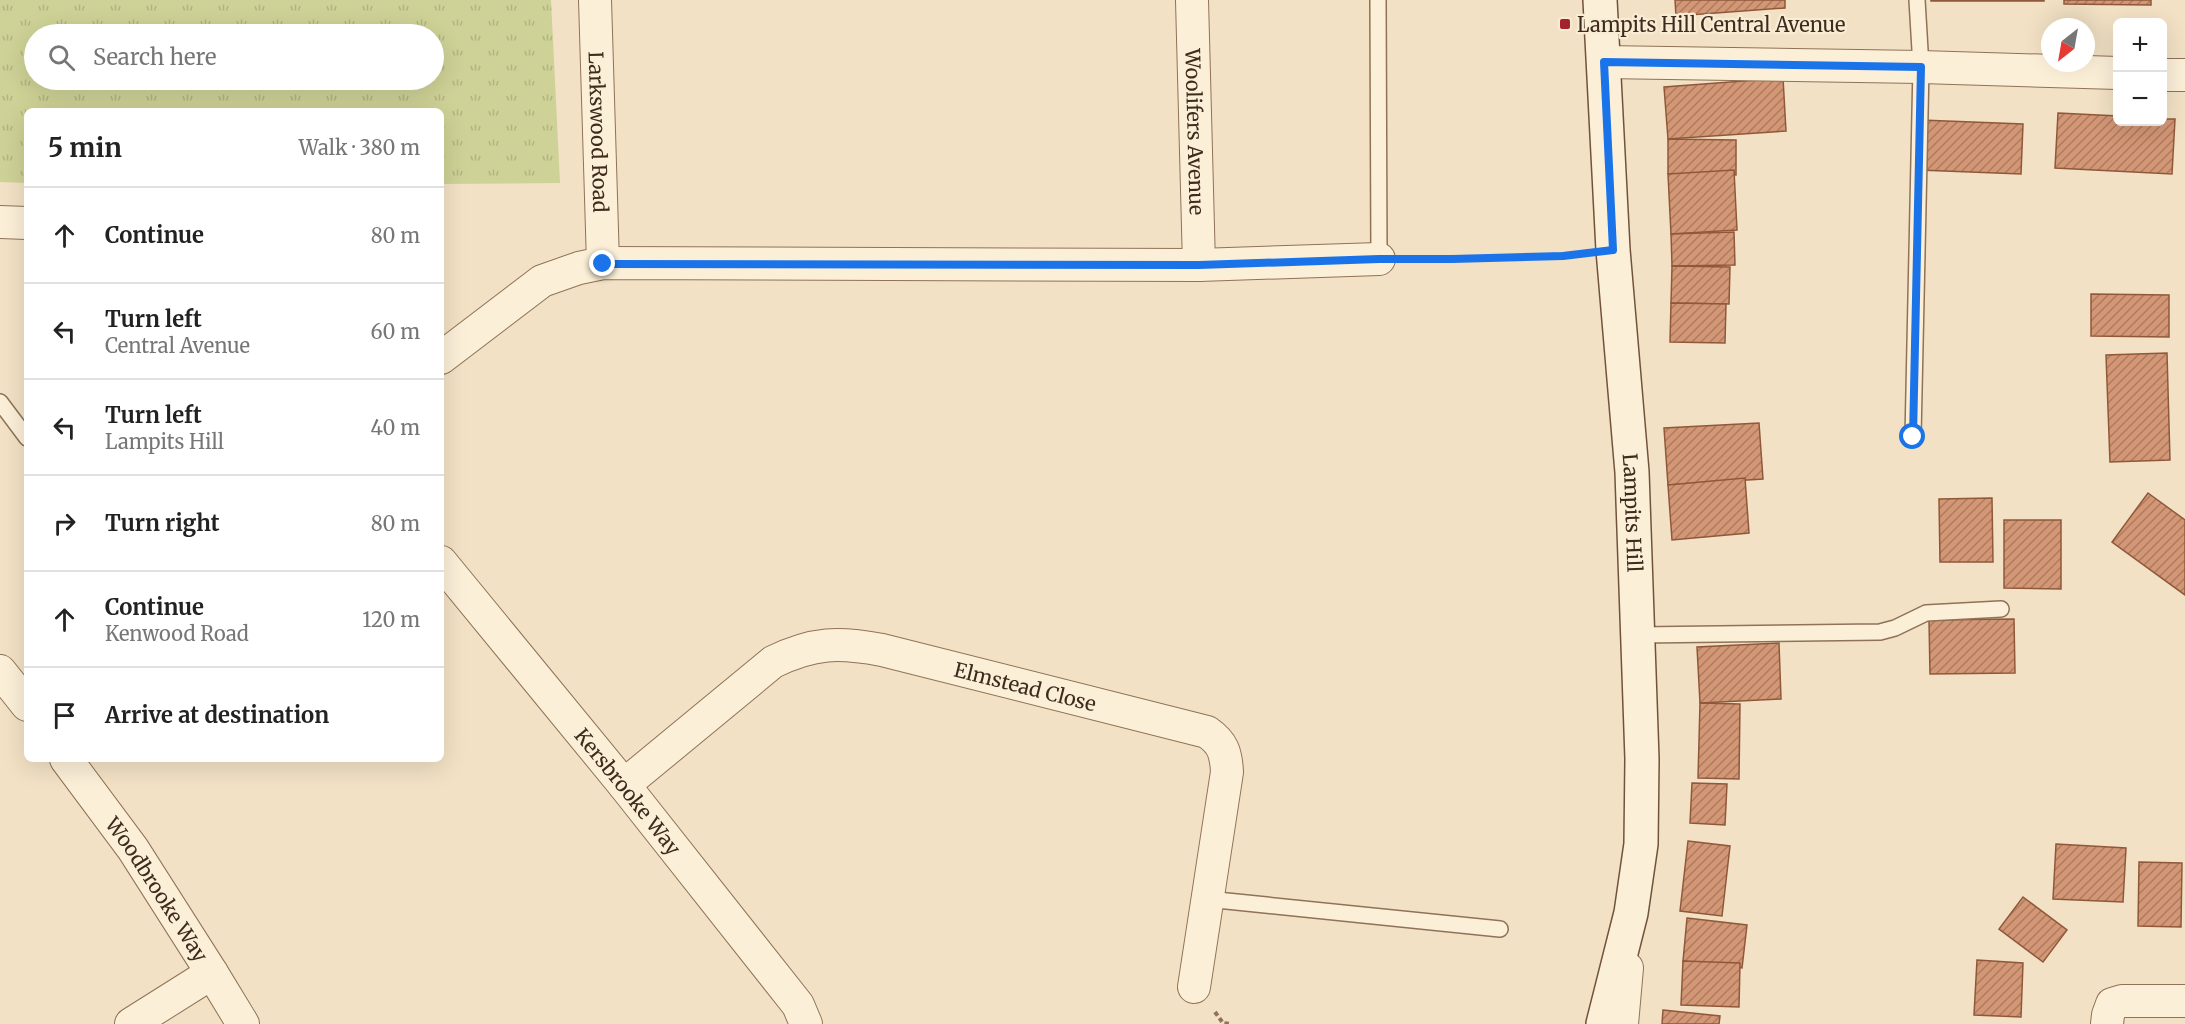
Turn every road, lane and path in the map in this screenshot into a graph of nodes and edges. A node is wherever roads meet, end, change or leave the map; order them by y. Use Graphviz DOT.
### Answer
graph roads {
  1 [pos="594,0"];
  2 [pos="1192,0"];
  3 [pos="1378,0"];
  4 [pos="1600,0"];
  5 [pos="1917,0"];
  6 [pos="1604,62"];
  7 [pos="1921,67"];
  8 [pos="2113,73"];
  9 [pos="2167,75"];
  10 [pos="2185,75"];
  11 [pos="0,222"];
  12 [pos="24,223"];
  13 [pos="1613,250"];
  14 [pos="1379,259"];
  15 [pos="603,264"];
  16 [pos="1199,265"];
  17 [pos="444,356"];
  18 [pos="0,402"];
  19 [pos="24,434"];
  20 [pos="1913,437"];
  21 [pos="444,566"];
  22 [pos="2001,609"];
  23 [pos="1639,635"];
  24 [pos="68,762"];
  25 [pos="624,786"];
  26 [pos="1207,900"];
  27 [pos="1631,913"];
  28 [pos="1500,929"];
  29 [pos="212,973"];
  30 [pos="1194,987"];
  31 [pos="2185,1001"];
  32 [pos="2110,1014"];
  33 [pos="131,1024"];
  34 [pos="243,1024"];
  35 [pos="806,1024"];
  36 [pos="1603,1024"];
  37 [pos="1622,1024"];
  1 -- 15 [label="street, Larkswood Road"];
  2 -- 16 [label="street, Woolifers Avenue"];
  3 -- 14 [label="lane"];
  4 -- 6 [label="main road, Lampits Hill"];
  5 -- 7 [label="lane"];
  6 -- 7 [label="street"];
  6 -- 13 [label="main road, Lampits Hill"];
  7 -- 8 [label="street"];
  7 -- 20 [label="lane"];
  9 -- 10 [label="street"];
  11 -- 12 [label="street"];
  13 -- 14 [label="path"];
  13 -- 23 [label="main road, Lampits Hill"];
  14 -- 16 [label="street"];
  15 -- 16 [label="street"];
  15 -- 17 [label="street"];
  18 -- 19 [label="lane"];
  21 -- 25 [label="street, Kersbrooke Way"];
  22 -- 23 [label="lane"];
  23 -- 27 [label="main road, Lampits Hill"];
  24 -- 29 [label="street, Woodbrooke Way"];
  25 -- 26 [label="street, Elmstead Close"];
  25 -- 35 [label="street, Kersbrooke Way"];
  26 -- 28 [label="lane"];
  26 -- 30 [label="street, Elmstead Close"];
  27 -- 36 [label="main road, Lampits Hill"];
  27 -- 37 [label="street"];
  29 -- 33 [label="street"];
  29 -- 34 [label="street, Woodbrooke Way"];
  31 -- 32 [label="street"];
}
